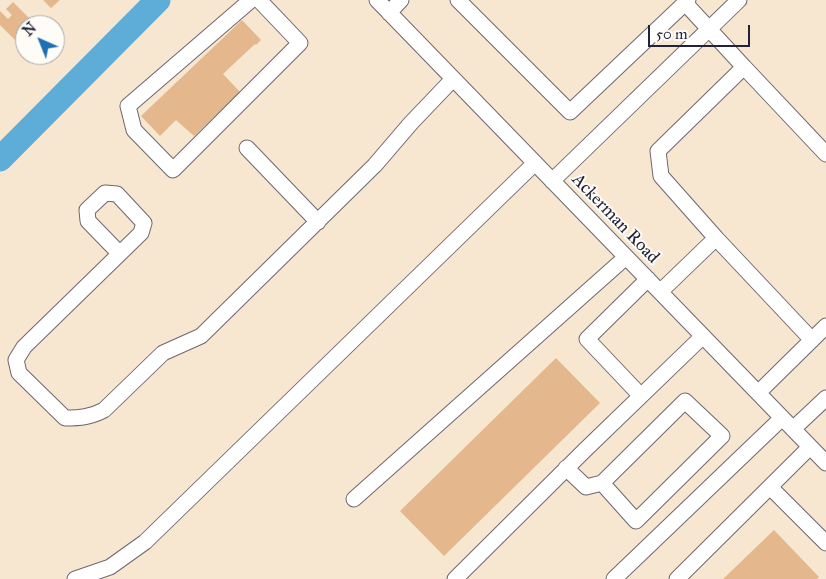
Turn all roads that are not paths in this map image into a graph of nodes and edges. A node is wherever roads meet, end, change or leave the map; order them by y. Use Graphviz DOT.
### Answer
graph roads {
  1 [pos="250,0"];
  2 [pos="259,0"];
  3 [pos="377,0"];
  4 [pos="401,0"];
  5 [pos="458,0"];
  6 [pos="739,0"];
  7 [pos="686,1"];
  8 [pos="389,13"];
  9 [pos="709,29"];
  10 [pos="744,67"];
  11 [pos="453,79"];
  12 [pos="247,148"];
  13 [pos="826,154"];
  14 [pos="535,163"];
  15 [pos="552,181"];
  16 [pos="318,222"];
  17 [pos="715,237"];
  18 [pos="119,254"];
  19 [pos="626,257"];
  20 [pos="648,279"];
  21 [pos="660,292"];
  22 [pos="826,326"];
  23 [pos="703,336"];
  24 [pos="812,340"];
  25 [pos="758,393"];
  26 [pos="641,396"];
  27 [pos="826,398"];
  28 [pos="782,418"];
  29 [pos="793,430"];
  30 [pos="810,447"];
  31 [pos="826,463"];
  32 [pos="566,468"];
  33 [pos="602,483"];
  34 [pos="770,487"];
  35 [pos="354,500"];
  36 [pos="826,543"];
  37 [pos="75,579"];
  38 [pos="455,579"];
  39 [pos="614,579"];
  40 [pos="677,579"];
  1 -- 2 [label="street"];
  3 -- 8 [label="street, Ackerman Road"];
  4 -- 8 [label="street"];
  5 -- 7 [label="street"];
  6 -- 9 [label="street"];
  7 -- 9 [label="street"];
  8 -- 11 [label="street, Ackerman Road"];
  9 -- 10 [label="street"];
  9 -- 15 [label="street"];
  10 -- 13 [label="street"];
  10 -- 17 [label="street"];
  11 -- 14 [label="street, Ackerman Road"];
  11 -- 16 [label="street"];
  12 -- 16 [label="street"];
  14 -- 15 [label="street, Ackerman Road"];
  14 -- 37 [label="street"];
  15 -- 19 [label="street, Ackerman Road"];
  16 -- 18 [label="street"];
  17 -- 21 [label="street"];
  17 -- 24 [label="street"];
  19 -- 20 [label="street, Ackerman Road"];
  19 -- 35 [label="street"];
  20 -- 21 [label="street, Ackerman Road"];
  20 -- 26 [label="street"];
  21 -- 23 [label="street, Ackerman Road"];
  22 -- 24 [label="street"];
  23 -- 25 [label="street, Ackerman Road"];
  23 -- 26 [label="street"];
  24 -- 25 [label="street"];
  25 -- 28 [label="street, Ackerman Road"];
  26 -- 32 [label="street"];
  27 -- 29 [label="street"];
  28 -- 29 [label="street, Ackerman Road"];
  28 -- 39 [label="street"];
  29 -- 30 [label="street, Ackerman Road"];
  30 -- 31 [label="street, Ackerman Road"];
  30 -- 34 [label="street"];
  32 -- 33 [label="street"];
  32 -- 38 [label="street"];
  33 -- 33 [label="street"];
  34 -- 36 [label="street"];
  34 -- 40 [label="street"];
}
